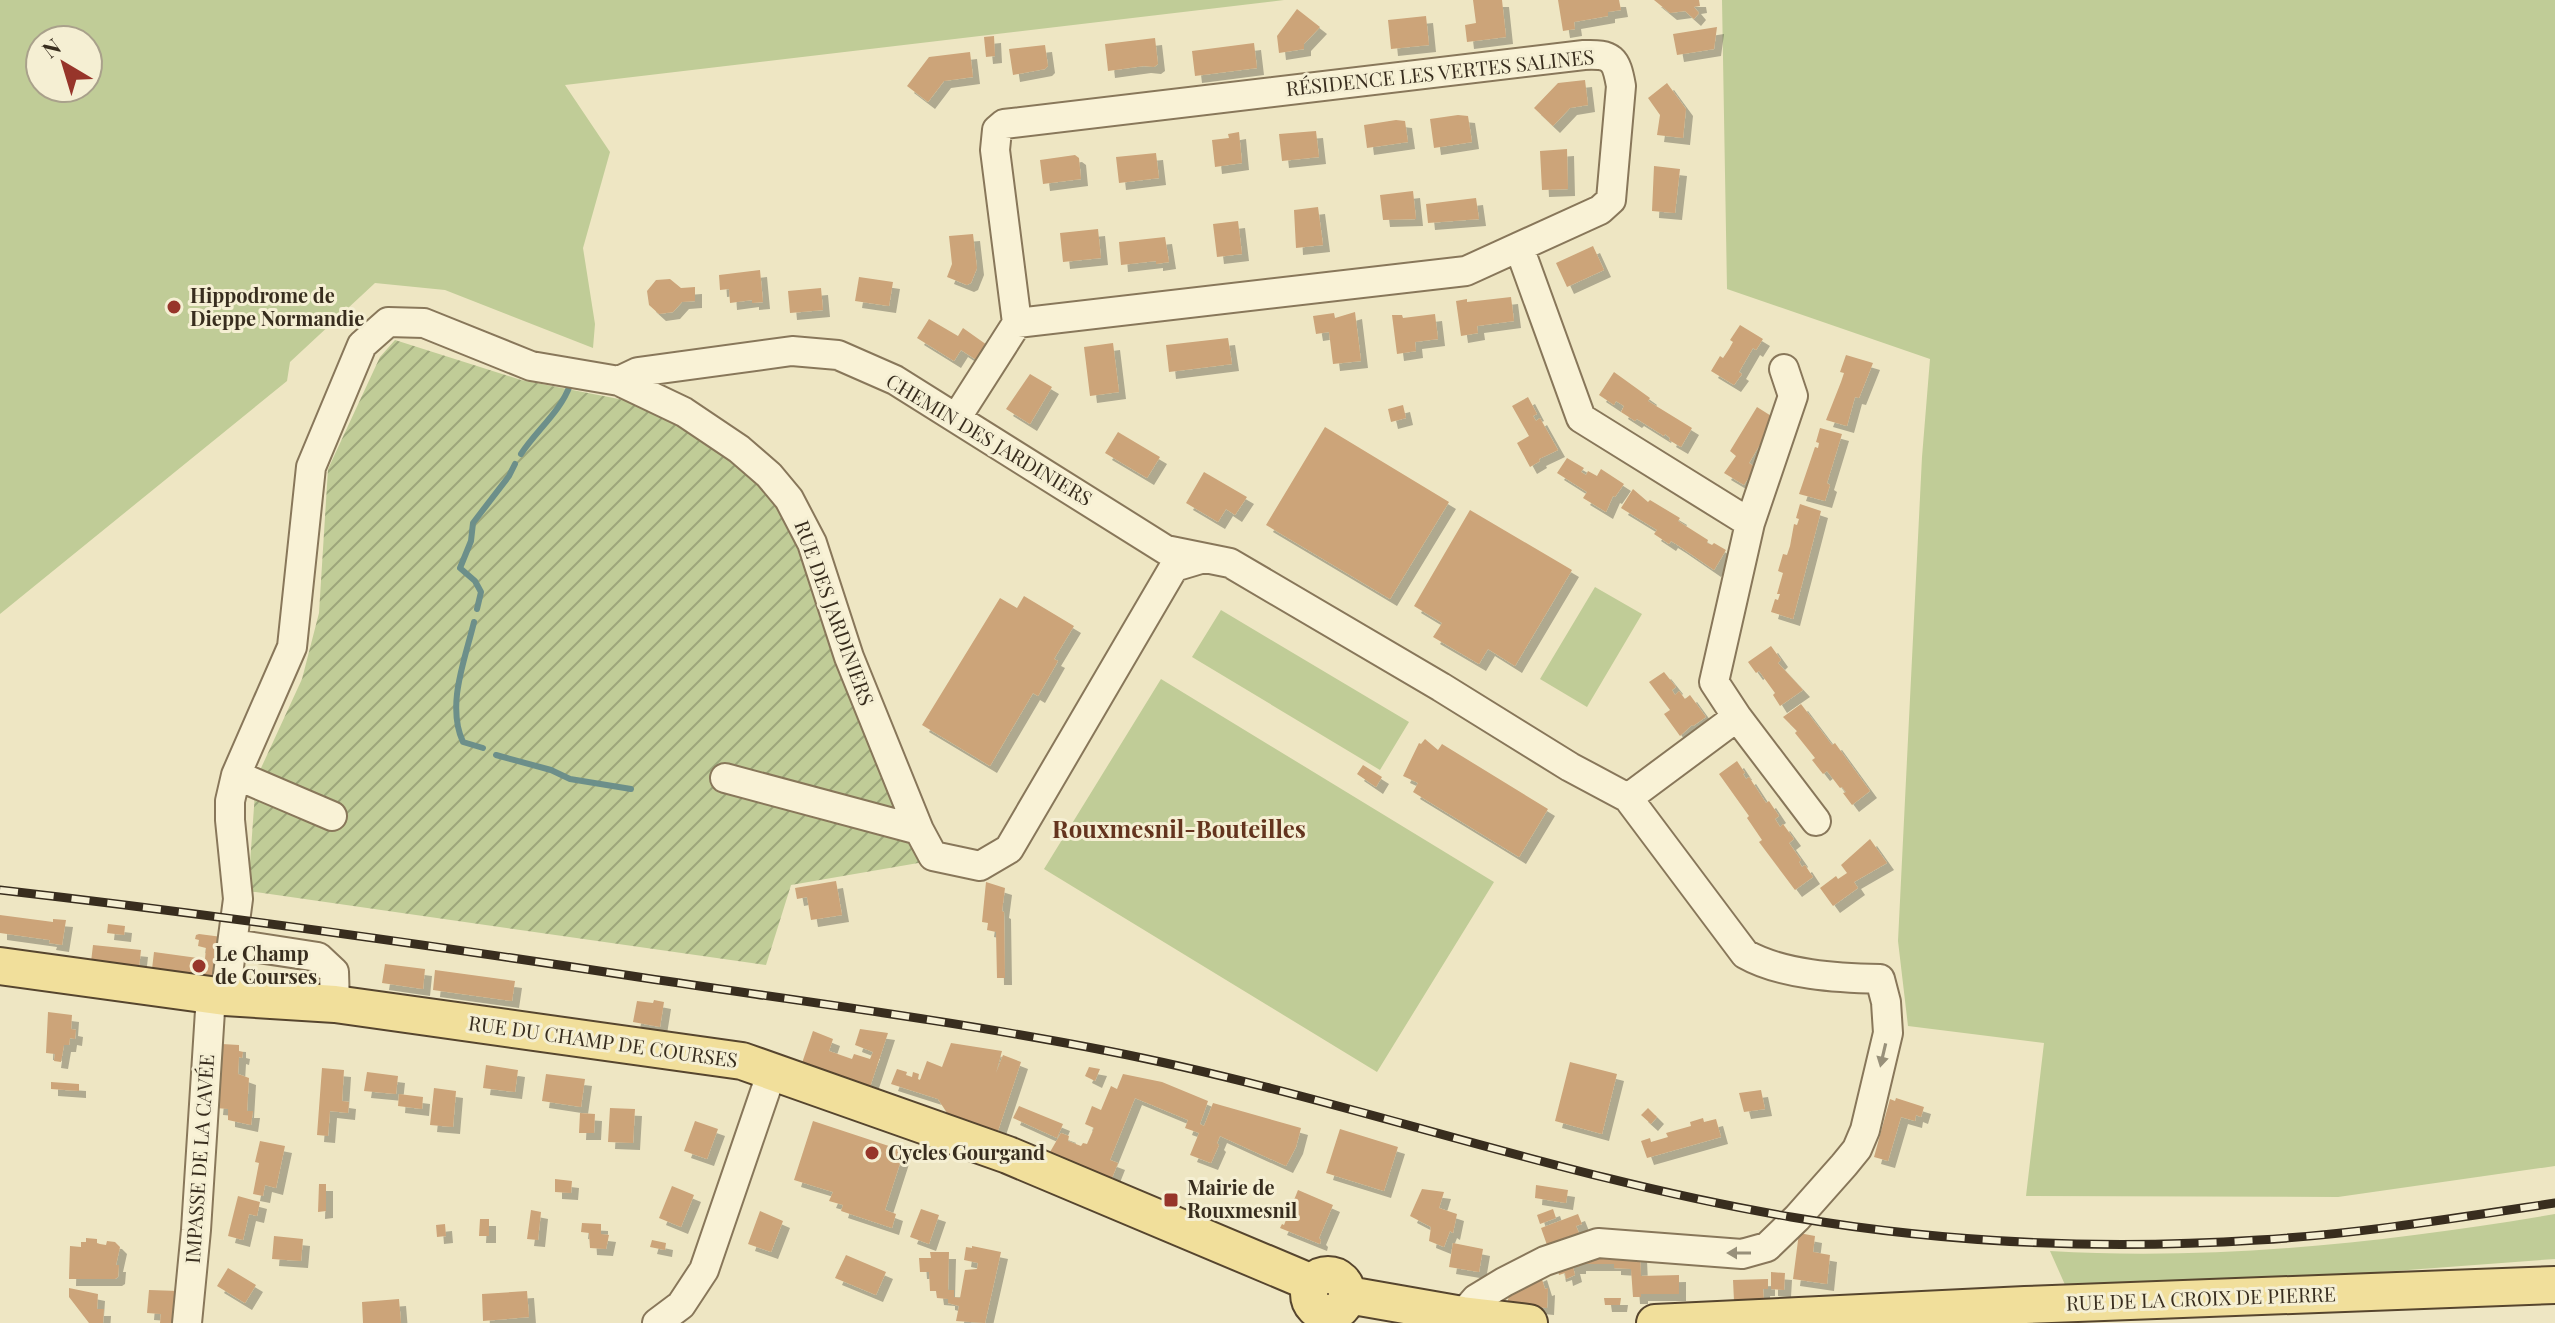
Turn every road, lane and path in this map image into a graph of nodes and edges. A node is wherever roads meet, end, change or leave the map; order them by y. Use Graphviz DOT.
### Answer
graph roads {
  1 [pos="1519,247"];
  2 [pos="1017,323"];
  3 [pos="1784,369"];
  4 [pos="619,381"];
  5 [pos="957,417"];
  6 [pos="1750,523"];
  7 [pos="1209,557"];
  8 [pos="1737,717"];
  9 [pos="236,775"];
  10 [pos="725,778"];
  11 [pos="1628,798"];
  12 [pos="332,816"];
  13 [pos="1816,821"];
  14 [pos="919,830"];
  15 [pos="233,944"];
  16 [pos="0,966"];
  17 [pos="218,996"];
  18 [pos="335,1004"];
  19 [pos="770,1071"];
  20 [pos="2555,1285"];
  21 [pos="1326,1303"];
  22 [pos="2029,1314"];
  23 [pos="1462,1315"];
  24 [pos="187,1323"];
  25 [pos="657,1323"];
  26 [pos="1529,1323"];
  27 [pos="1655,1323"];
  1 -- 2 [label="street, RÉSIDENCE LES VERTES SALINES"];
  1 -- 2 [label="street, RÉSIDENCE LES VERTES SALINES"];
  1 -- 6 [label="street"];
  2 -- 5 [label="street"];
  3 -- 6 [label="street"];
  4 -- 5 [label="street, CHEMIN DES JARDINIERS"];
  4 -- 9 [label="street, RUE DES JARDINIERS"];
  4 -- 14 [label="street, RUE DES JARDINIERS"];
  5 -- 7 [label="street, CHEMIN DES JARDINIERS"];
  6 -- 8 [label="street"];
  7 -- 11 [label="street, CHEMIN DES JARDINIERS"];
  7 -- 14 [label="street, RUE DES JARDINIERS"];
  8 -- 11 [label="street"];
  8 -- 13 [label="street"];
  9 -- 12 [label="street"];
  9 -- 15 [label="street, RUE DES JARDINIERS"];
  10 -- 14 [label="street"];
  11 -- 23 [label="street, one-way"];
  15 -- 17 [label="street, RUE DES JARDINIERS"];
  15 -- 18 [label="street"];
  16 -- 17 [label="main road, RUE DU CHAMP DE COURSES"];
  17 -- 18 [label="main road, RUE DU CHAMP DE COURSES"];
  17 -- 24 [label="street, IMPASSE DE LA CAVÉE"];
  18 -- 19 [label="main road, RUE DU CHAMP DE COURSES"];
  19 -- 21 [label="main road, RUE DU CHAMP DE COURSES"];
  19 -- 25 [label="street"];
  20 -- 22 [label="main road, RUE DE LA CROIX DE PIERRE"];
  21 -- 23 [label="main road"];
  22 -- 27 [label="main road, RUE DE LA CROIX DE PIERRE"];
  23 -- 26 [label="main road"];
}
